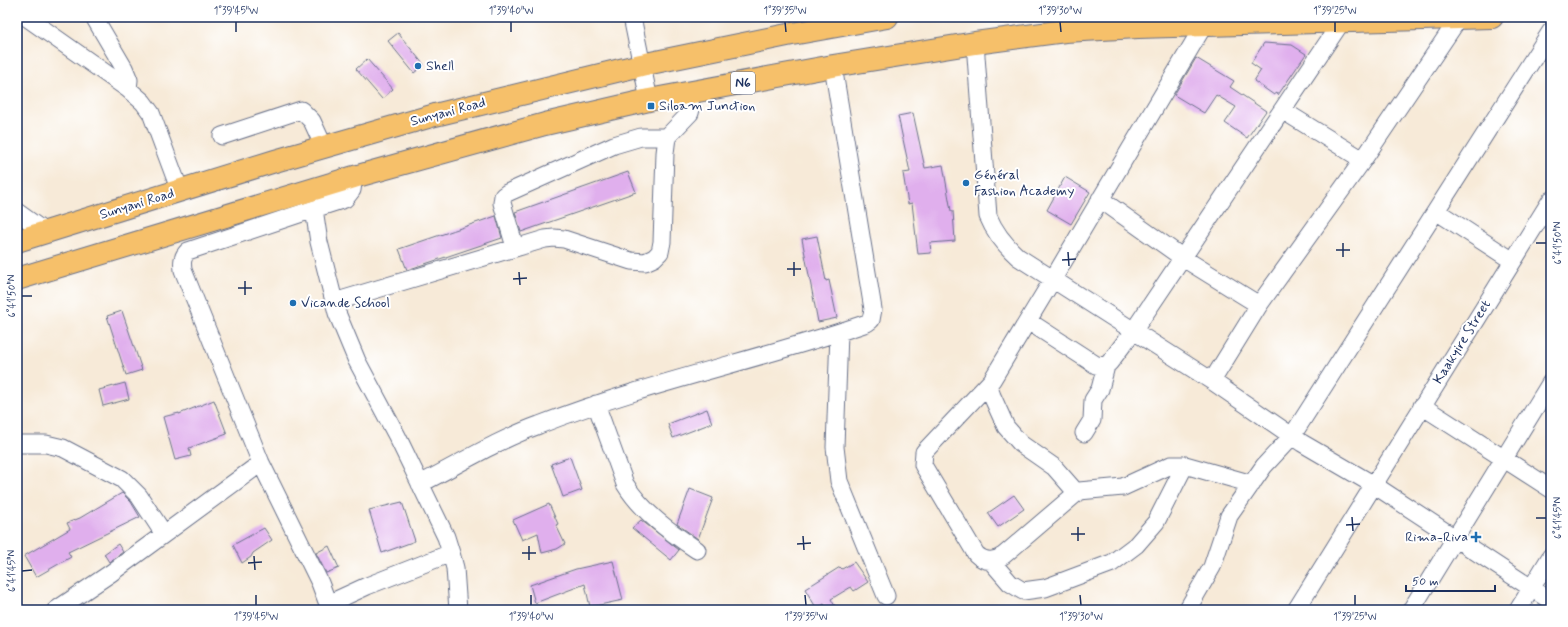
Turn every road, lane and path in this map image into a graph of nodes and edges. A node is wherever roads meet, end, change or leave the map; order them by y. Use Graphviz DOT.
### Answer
graph roads {
  1 [pos="26,17"];
  2 [pos="94,17"];
  3 [pos="632,17"];
  4 [pos="887,17"];
  5 [pos="1492,17"];
  6 [pos="1459,18"];
  7 [pos="1342,21"];
  8 [pos="1073,24"];
  9 [pos="1204,25"];
  10 [pos="1551,31"];
  11 [pos="975,43"];
  12 [pos="641,65"];
  13 [pos="833,66"];
  14 [pos="128,89"];
  15 [pos="689,93"];
  16 [pos="649,100"];
  17 [pos="1282,110"];
  18 [pos="222,136"];
  19 [pos="667,137"];
  20 [pos="324,147"];
  21 [pos="1363,160"];
  22 [pos="354,177"];
  23 [pos="180,191"];
  24 [pos="1100,200"];
  25 [pos="1551,200"];
  26 [pos="314,209"];
  27 [pos="1436,211"];
  28 [pos="17,212"];
  29 [pos="1544,225"];
  30 [pos="45,232"];
  31 [pos="17,241"];
  32 [pos="515,247"];
  33 [pos="1183,258"];
  34 [pos="1513,261"];
  35 [pos="17,279"];
  36 [pos="1053,279"];
  37 [pos="334,302"];
  38 [pos="1259,305"];
  39 [pos="1028,321"];
  40 [pos="1134,330"];
  41 [pos="838,333"];
  42 [pos="1106,366"];
  43 [pos="1212,381"];
  44 [pos="1551,382"];
  45 [pos="988,384"];
  46 [pos="596,404"];
  47 [pos="1422,406"];
  48 [pos="1084,433"];
  49 [pos="1292,436"];
  50 [pos="17,444"];
  51 [pos="1504,459"];
  52 [pos="261,462"];
  53 [pos="1185,465"];
  54 [pos="420,484"];
  55 [pos="1252,484"];
  56 [pos="1374,485"];
  57 [pos="1551,489"];
  58 [pos="1076,492"];
  59 [pos="164,534"];
  60 [pos="1456,538"];
  61 [pos="697,550"];
  62 [pos="451,553"];
  63 [pos="1551,556"];
  64 [pos="990,561"];
  65 [pos="1532,588"];
  66 [pos="886,596"];
  67 [pos="1551,601"];
  68 [pos="324,607"];
  69 [pos="56,610"];
  70 [pos="458,610"];
  71 [pos="1187,610"];
  72 [pos="1296,610"];
  73 [pos="1411,610"];
  74 [pos="1518,610"];
  1 -- 14 [label="street"];
  2 -- 14 [label="street"];
  3 -- 12 [label="street"];
  4 -- 12 [label="main road, Sunyani Road"];
  5 -- 6 [label="main road, N6"];
  6 -- 7 [label="main road, N6"];
  6 -- 21 [label="street"];
  7 -- 9 [label="main road, N6"];
  7 -- 17 [label="street"];
  8 -- 9 [label="main road, N6"];
  8 -- 11 [label="main road, N6"];
  9 -- 24 [label="street"];
  10 -- 27 [label="street"];
  11 -- 13 [label="main road, N6"];
  11 -- 36 [label="street"];
  12 -- 16 [label="street"];
  12 -- 20 [label="main road, Sunyani Road"];
  13 -- 15 [label="main road, N6"];
  13 -- 41 [label="street"];
  14 -- 23 [label="street"];
  15 -- 16 [label="main road, N6"];
  15 -- 19 [label="street"];
  16 -- 22 [label="main road, N6"];
  17 -- 21 [label="street"];
  17 -- 33 [label="street"];
  18 -- 20 [label="street"];
  19 -- 32 [label="street"];
  19 -- 32 [label="street"];
  20 -- 23 [label="main road, Sunyani Road"];
  21 -- 38 [label="street"];
  22 -- 26 [label="street"];
  22 -- 35 [label="main road, N6"];
  23 -- 30 [label="main road, Sunyani Road"];
  24 -- 33 [label="street"];
  24 -- 36 [label="street"];
  25 -- 29 [label="street, Kaakyire Street"];
  26 -- 37 [label="street"];
  26 -- 52 [label="street"];
  27 -- 34 [label="street"];
  27 -- 49 [label="street"];
  28 -- 30 [label="street"];
  29 -- 34 [label="street, Kaakyire Street"];
  30 -- 31 [label="main road, Sunyani Road"];
  32 -- 37 [label="street"];
  33 -- 38 [label="street"];
  33 -- 40 [label="street"];
  34 -- 47 [label="street, Kaakyire Street"];
  36 -- 39 [label="street"];
  36 -- 40 [label="street"];
  37 -- 54 [label="street"];
  38 -- 43 [label="street"];
  39 -- 42 [label="street"];
  39 -- 45 [label="street"];
  40 -- 42 [label="street"];
  40 -- 43 [label="street"];
  41 -- 46 [label="street"];
  41 -- 66 [label="street"];
  42 -- 48 [label="street"];
  43 -- 49 [label="street"];
  44 -- 51 [label="street"];
  45 -- 58 [label="street"];
  45 -- 64 [label="street"];
  46 -- 54 [label="street"];
  46 -- 61 [label="street"];
  47 -- 51 [label="street"];
  47 -- 56 [label="street, Kaakyire Street"];
  49 -- 55 [label="street"];
  49 -- 56 [label="street"];
  50 -- 59 [label="street"];
  51 -- 57 [label="street"];
  51 -- 60 [label="street"];
  52 -- 59 [label="street"];
  52 -- 68 [label="street"];
  53 -- 55 [label="street"];
  53 -- 58 [label="street"];
  53 -- 64 [label="street"];
  54 -- 62 [label="street"];
  55 -- 71 [label="street"];
  56 -- 60 [label="street"];
  56 -- 72 [label="street, Kaakyire Street"];
  58 -- 64 [label="street"];
  59 -- 69 [label="street"];
  60 -- 65 [label="street"];
  60 -- 73 [label="street"];
  62 -- 68 [label="street"];
  62 -- 70 [label="street"];
  63 -- 65 [label="street"];
  65 -- 67 [label="street"];
  65 -- 74 [label="street"];
}
